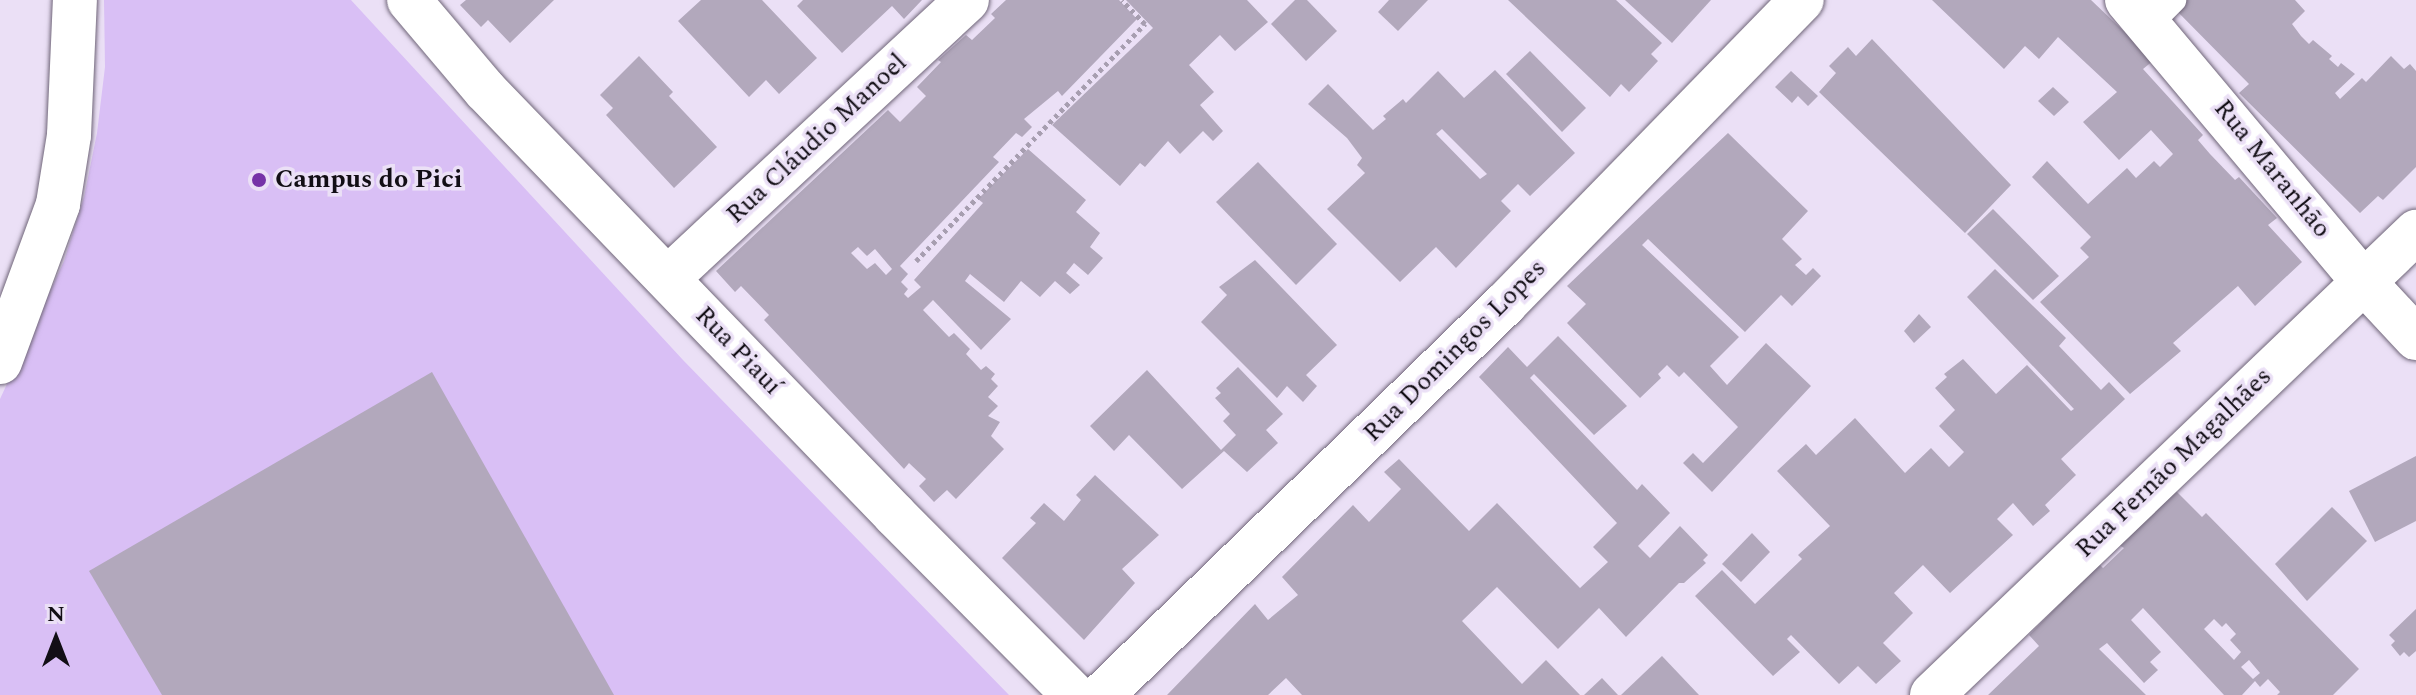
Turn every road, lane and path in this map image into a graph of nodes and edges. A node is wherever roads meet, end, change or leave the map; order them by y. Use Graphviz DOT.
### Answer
graph roads {
  1 [pos="75,0"];
  2 [pos="409,0"];
  3 [pos="967,0"];
  4 [pos="1122,0"];
  5 [pos="1802,0"];
  6 [pos="2150,8"];
  7 [pos="2416,232"];
  8 [pos="916,261"];
  9 [pos="668,278"];
  10 [pos="2363,281"];
  11 [pos="2416,338"];
  12 [pos="0,362"];
  13 [pos="1074,695"];
  14 [pos="1102,695"];
  15 [pos="1932,695"];
  1 -- 12 [label="street"];
  2 -- 9 [label="street, Rua Piauí"];
  3 -- 9 [label="street, Rua Cláudio Manoel"];
  4 -- 8 [label="path"];
  5 -- 14 [label="street, Rua Domingos Lopes"];
  6 -- 10 [label="street, Rua Maranhão"];
  7 -- 10 [label="street, Rua Fernão Magalhães"];
  9 -- 13 [label="street, Rua Piauí"];
  10 -- 11 [label="street, Rua Maranhão"];
  10 -- 15 [label="street, Rua Fernão Magalhães"];
}
